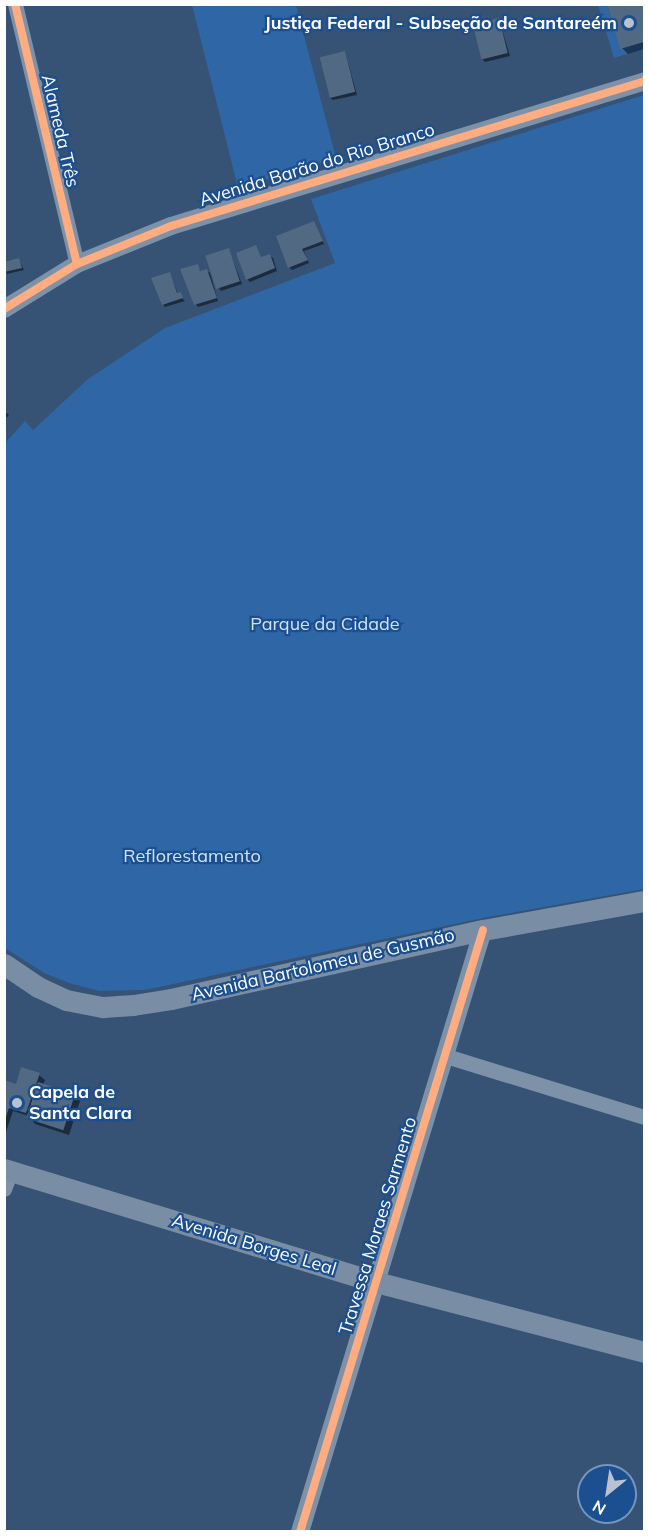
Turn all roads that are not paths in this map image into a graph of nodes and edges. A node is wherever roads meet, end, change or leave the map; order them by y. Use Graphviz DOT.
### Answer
graph roads {
  1 [pos="15,4"];
  2 [pos="645,81"];
  3 [pos="77,264"];
  4 [pos="7,303"];
  5 [pos="645,901"];
  6 [pos="483,930"];
  7 [pos="4,964"];
  8 [pos="446,1056"];
  9 [pos="645,1117"];
  10 [pos="7,1177"];
  11 [pos="376,1282"];
  12 [pos="645,1352"];
  13 [pos="300,1532"];
  1 -- 3 [label="street, Alameda Três"];
  2 -- 3 [label="street, Avenida Barão do Rio Branco"];
  3 -- 4 [label="street, Avenida Barão do Rio Branco"];
  5 -- 6 [label="main road, Avenida Bartolomeu de Gusmão"];
  6 -- 7 [label="main road, Avenida Bartolomeu de Gusmão"];
  6 -- 8 [label="street, Travessa Moraes Sarmento"];
  8 -- 9 [label="street"];
  8 -- 11 [label="street, Travessa Moraes Sarmento"];
  10 -- 11 [label="main road, Avenida Borges Leal"];
  11 -- 12 [label="main road, Avenida Borges Leal"];
  11 -- 13 [label="street, Travessa Moraes Sarmento"];
}
